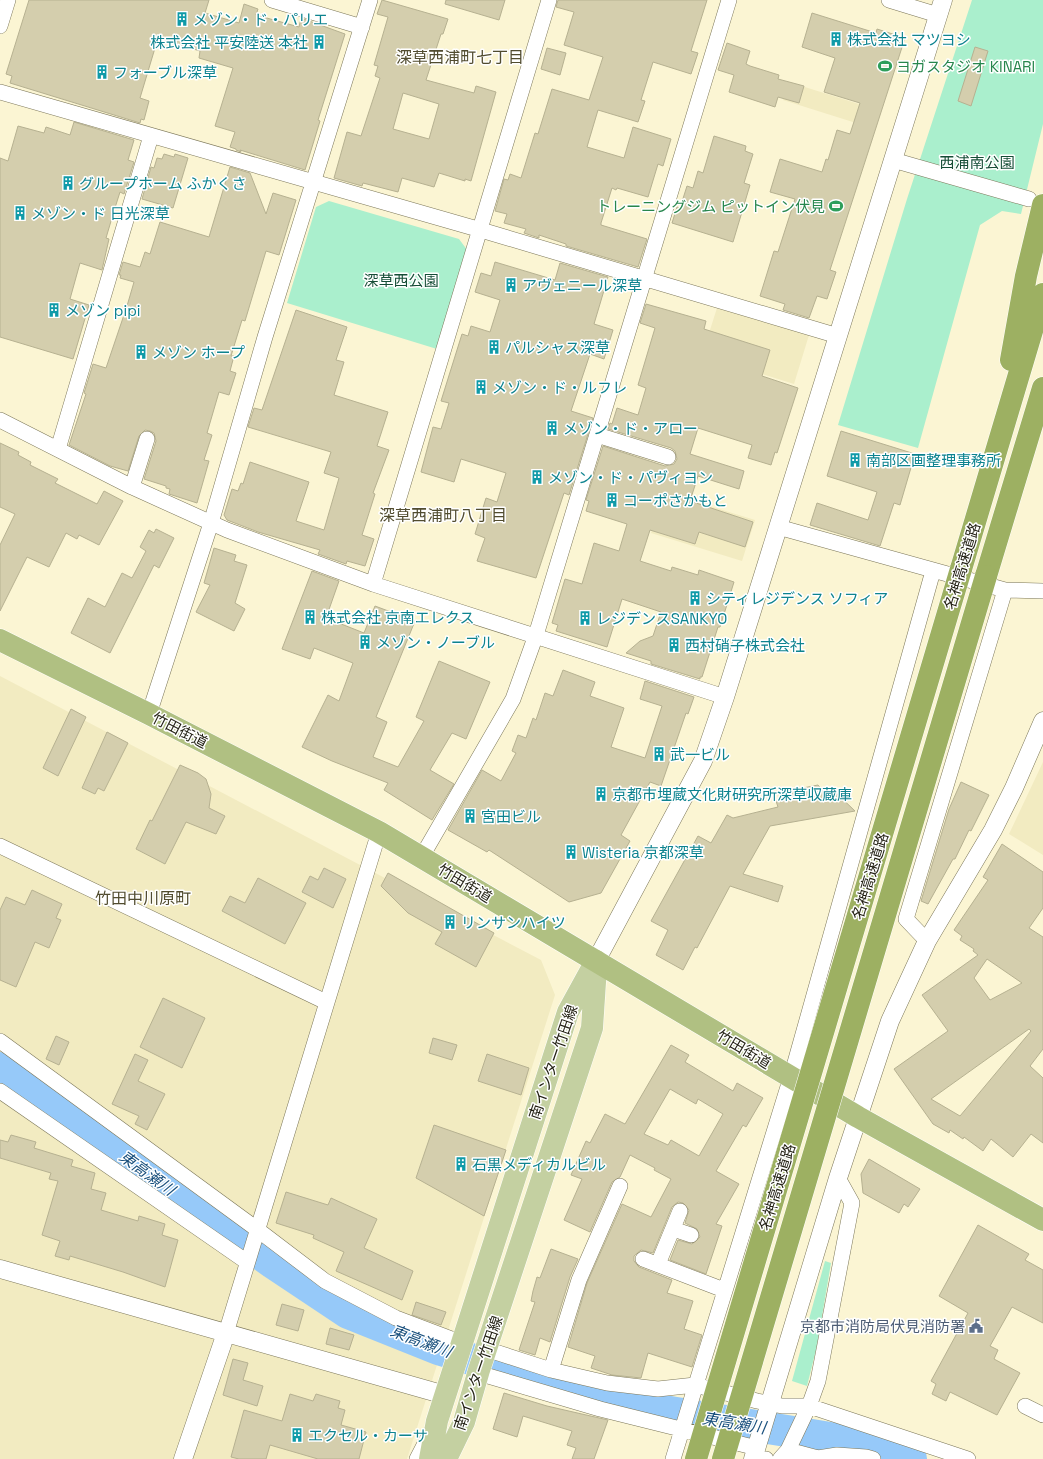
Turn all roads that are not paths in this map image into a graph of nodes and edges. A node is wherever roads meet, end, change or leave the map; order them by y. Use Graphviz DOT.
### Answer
graph roads {
  1 [pos="8,0"];
  2 [pos="272,0"];
  3 [pos="370,0"];
  4 [pos="549,0"];
  5 [pos="729,0"];
  6 [pos="890,0"];
  7 [pos="941,7"];
  8 [pos="0,26"];
  9 [pos="362,27"];
  10 [pos="0,92"];
  11 [pos="151,136"];
  12 [pos="893,160"];
  13 [pos="314,182"];
  14 [pos="1036,202"];
  15 [pos="482,230"];
  16 [pos="645,279"];
  17 [pos="1043,294"];
  18 [pos="838,336"];
  19 [pos="1043,388"];
  20 [pos="1043,401"];
  21 [pos="0,420"];
  22 [pos="597,435"];
  23 [pos="147,439"];
  24 [pos="58,449"];
  25 [pos="996,450"];
  26 [pos="668,457"];
  27 [pos="1022,457"];
  28 [pos="132,487"];
  29 [pos="211,523"];
  30 [pos="778,527"];
  31 [pos="933,571"];
  32 [pos="373,584"];
  33 [pos="1006,590"];
  34 [pos="1043,591"];
  35 [pos="536,635"];
  36 [pos="0,640"];
  37 [pos="725,697"];
  38 [pos="149,714"];
  39 [pos="1043,721"];
  40 [pos="379,832"];
  41 [pos="0,846"];
  42 [pos="421,858"];
  43 [pos="927,941"];
  44 [pos="596,961"];
  45 [pos="326,1002"];
  46 [pos="0,1041"];
  47 [pos="791,1077"];
  48 [pos="0,1091"];
  49 [pos="858,1116"];
  50 [pos="838,1178"];
  51 [pos="620,1186"];
  52 [pos="680,1211"];
  53 [pos="1043,1220"];
  54 [pos="673,1229"];
  55 [pos="257,1232"];
  56 [pos="691,1235"];
  57 [pos="643,1259"];
  58 [pos="248,1261"];
  59 [pos="658,1264"];
  60 [pos="0,1269"];
  61 [pos="724,1290"];
  62 [pos="226,1333"];
  63 [pos="461,1344"];
  64 [pos="482,1362"];
  65 [pos="551,1370"];
  66 [pos="693,1392"];
  67 [pos="445,1395"];
  68 [pos="770,1403"];
  69 [pos="810,1406"];
  70 [pos="1025,1406"];
  71 [pos="1043,1415"];
  72 [pos="437,1421"];
  73 [pos="464,1422"];
  74 [pos="682,1427"];
  75 [pos="786,1451"];
  76 [pos="758,1456"];
  77 [pos="819,1458"];
  78 [pos="183,1459"];
  79 [pos="417,1459"];
  80 [pos="430,1459"];
  81 [pos="446,1459"];
  82 [pos="457,1459"];
  83 [pos="672,1459"];
  84 [pos="696,1459"];
  85 [pos="723,1459"];
  86 [pos="873,1459"];
  87 [pos="968,1459"];
  1 -- 8 [label="street"];
  2 -- 9 [label="street"];
  3 -- 9 [label="street"];
  4 -- 15 [label="street"];
  5 -- 16 [label="street"];
  6 -- 7 [label="street"];
  7 -- 12 [label="street"];
  9 -- 13 [label="street"];
  10 -- 11 [label="street"];
  11 -- 13 [label="street"];
  11 -- 24 [label="street"];
  12 -- 14 [label="street"];
  12 -- 18 [label="street"];
  13 -- 15 [label="street"];
  13 -- 29 [label="street"];
  14 -- 25 [label="highway"];
  15 -- 16 [label="street"];
  15 -- 32 [label="street"];
  16 -- 18 [label="street"];
  16 -- 22 [label="street"];
  17 -- 25 [label="highway, 名神高速道路"];
  18 -- 30 [label="street"];
  19 -- 27 [label="highway, 名神高速道路"];
  20 -- 27 [label="highway"];
  21 -- 24 [label="street"];
  22 -- 26 [label="street"];
  22 -- 35 [label="street"];
  23 -- 28 [label="street"];
  24 -- 28 [label="street"];
  25 -- 84 [label="highway, 名神高速道路, bridge"];
  27 -- 85 [label="highway, 名神高速道路, bridge"];
  28 -- 29 [label="street"];
  29 -- 32 [label="street"];
  29 -- 38 [label="street"];
  30 -- 31 [label="street"];
  30 -- 37 [label="street"];
  31 -- 33 [label="street"];
  31 -- 47 [label="street"];
  32 -- 35 [label="street"];
  33 -- 34 [label="street"];
  33 -- 43 [label="street"];
  35 -- 37 [label="street"];
  35 -- 42 [label="street"];
  36 -- 38 [label="highway, 竹田街道"];
  37 -- 44 [label="street"];
  38 -- 40 [label="highway, 竹田街道"];
  39 -- 43 [label="street"];
  40 -- 42 [label="highway, 竹田街道"];
  40 -- 45 [label="street"];
  41 -- 45 [label="street"];
  42 -- 44 [label="highway, 竹田街道"];
  43 -- 49 [label="street"];
  44 -- 47 [label="highway, 竹田街道"];
  44 -- 63 [label="main road, 南インター竹田線"];
  44 -- 64 [label="main road, 南インター竹田線"];
  45 -- 55 [label="street"];
  46 -- 55 [label="street"];
  47 -- 49 [label="highway, 竹田街道"];
  47 -- 61 [label="street"];
  48 -- 58 [label="street"];
  49 -- 50 [label="street"];
  49 -- 53 [label="highway, 竹田街道"];
  50 -- 68 [label="street"];
  50 -- 69 [label="street"];
  51 -- 65 [label="street"];
  52 -- 54 [label="street"];
  54 -- 56 [label="street"];
  54 -- 59 [label="street"];
  55 -- 58 [label="street"];
  55 -- 63 [label="street"];
  57 -- 59 [label="street"];
  58 -- 62 [label="street"];
  59 -- 61 [label="street"];
  60 -- 62 [label="street"];
  61 -- 66 [label="street"];
  62 -- 67 [label="street"];
  62 -- 78 [label="street"];
  63 -- 67 [label="main road, 南インター竹田線"];
  64 -- 65 [label="street"];
  64 -- 73 [label="main road, 南インター竹田線"];
  64 -- 74 [label="street"];
  65 -- 66 [label="street"];
  66 -- 68 [label="street"];
  66 -- 74 [label="street"];
  67 -- 72 [label="main road, 南インター竹田線"];
  68 -- 69 [label="street"];
  68 -- 76 [label="street"];
  69 -- 75 [label="street"];
  69 -- 87 [label="street"];
  70 -- 71 [label="street"];
  72 -- 79 [label="street"];
  72 -- 80 [label="main road, 南インター竹田線"];
  73 -- 81 [label="main road, 南インター竹田線"];
  73 -- 82 [label="street"];
  74 -- 76 [label="street"];
  74 -- 83 [label="street"];
  75 -- 77 [label="street"];
  77 -- 86 [label="street"];
}
